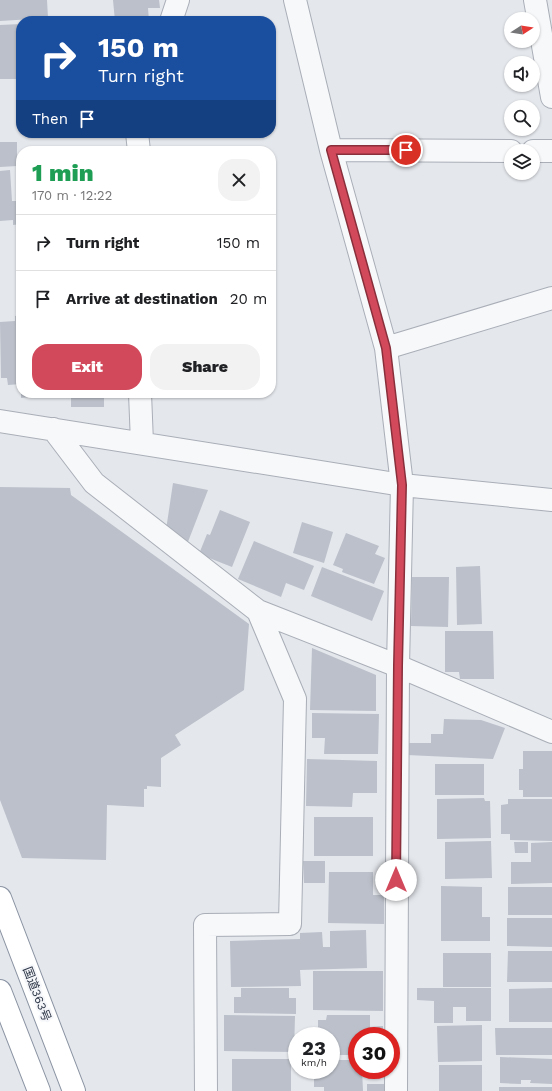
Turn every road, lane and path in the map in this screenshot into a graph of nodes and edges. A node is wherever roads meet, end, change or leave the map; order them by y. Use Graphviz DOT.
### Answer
graph roads {
  1 [pos="178,0"];
  2 [pos="295,0"];
  3 [pos="535,0"];
  4 [pos="173,16"];
  5 [pos="552,98"];
  6 [pos="331,150"];
  7 [pos="504,151"];
  8 [pos="540,151"];
  9 [pos="552,151"];
  10 [pos="552,298"];
  11 [pos="386,348"];
  12 [pos="140,398"];
  13 [pos="0,422"];
  14 [pos="53,430"];
  15 [pos="142,443"];
  16 [pos="402,485"];
  17 [pos="552,500"];
  18 [pos="258,611"];
  19 [pos="398,666"];
  20 [pos="552,732"];
  21 [pos="0,898"];
  22 [pos="0,991"];
  23 [pos="39,1091"];
  24 [pos="74,1091"];
  25 [pos="206,1091"];
  26 [pos="396,1091"];
  1 -- 4 [label="street"];
  2 -- 6 [label="street"];
  3 -- 5 [label="street"];
  6 -- 7 [label="street"];
  6 -- 11 [label="street"];
  8 -- 9 [label="street"];
  10 -- 11 [label="street"];
  11 -- 16 [label="street"];
  12 -- 15 [label="street"];
  13 -- 14 [label="street"];
  14 -- 15 [label="street"];
  14 -- 18 [label="street"];
  15 -- 16 [label="street"];
  16 -- 17 [label="street"];
  16 -- 19 [label="street"];
  18 -- 19 [label="street"];
  18 -- 25 [label="street"];
  19 -- 20 [label="street"];
  19 -- 26 [label="street"];
  21 -- 24 [label="highway, 国道363号"];
  22 -- 23 [label="highway"];
}
